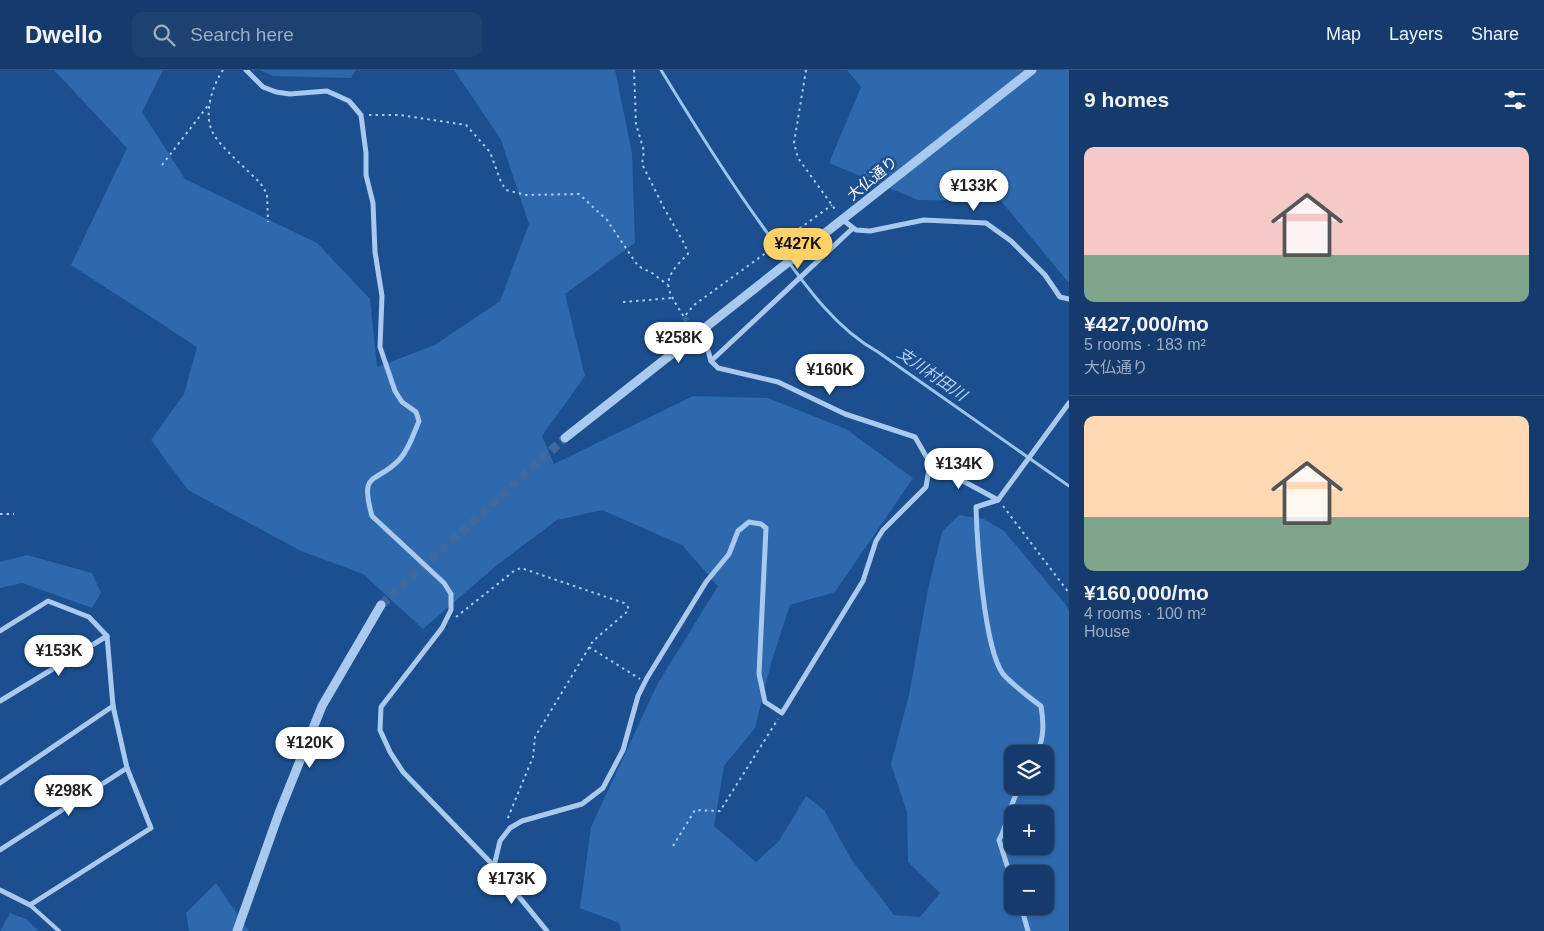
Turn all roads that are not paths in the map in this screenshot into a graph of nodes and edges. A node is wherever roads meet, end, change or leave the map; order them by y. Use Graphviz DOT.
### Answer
graph roads {
  1 [pos="246,70"];
  2 [pos="1032,70"];
  3 [pos="843,220"];
  4 [pos="853,228"];
  5 [pos="1069,299"];
  6 [pos="707,347"];
  7 [pos="711,361"];
  8 [pos="1069,403"];
  9 [pos="565,438"];
  10 [pos="930,463"];
  11 [pos="998,500"];
  12 [pos="381,605"];
  13 [pos="0,631"];
  14 [pos="107,636"];
  15 [pos="0,701"];
  16 [pos="113,706"];
  17 [pos="1039,745"];
  18 [pos="127,768"];
  19 [pos="0,783"];
  20 [pos="1016,795"];
  21 [pos="0,850"];
  22 [pos="1007,865"];
  23 [pos="494,866"];
  24 [pos="0,890"];
  25 [pos="30,905"];
  26 [pos="1024,915"];
  27 [pos="59,931"];
  28 [pos="237,931"];
  29 [pos="547,931"];
  30 [pos="1028,931"];
  1 -- 23 [label="street"];
  2 -- 3 [label="street, 大仏通り"];
  3 -- 4 [label="street"];
  3 -- 9 [label="street, 大仏通り"];
  4 -- 5 [label="street"];
  4 -- 7 [label="street"];
  6 -- 7 [label="street"];
  7 -- 10 [label="street"];
  8 -- 11 [label="street"];
  10 -- 11 [label="street"];
  10 -- 23 [label="street"];
  11 -- 17 [label="street"];
  12 -- 28 [label="street"];
  13 -- 14 [label="street"];
  14 -- 15 [label="street"];
  14 -- 16 [label="street"];
  16 -- 18 [label="street"];
  16 -- 19 [label="street"];
  18 -- 21 [label="street"];
  18 -- 25 [label="street"];
  20 -- 22 [label="street"];
  23 -- 29 [label="street"];
  24 -- 25 [label="street"];
  25 -- 27 [label="lane"];
  26 -- 30 [label="street"];
}
